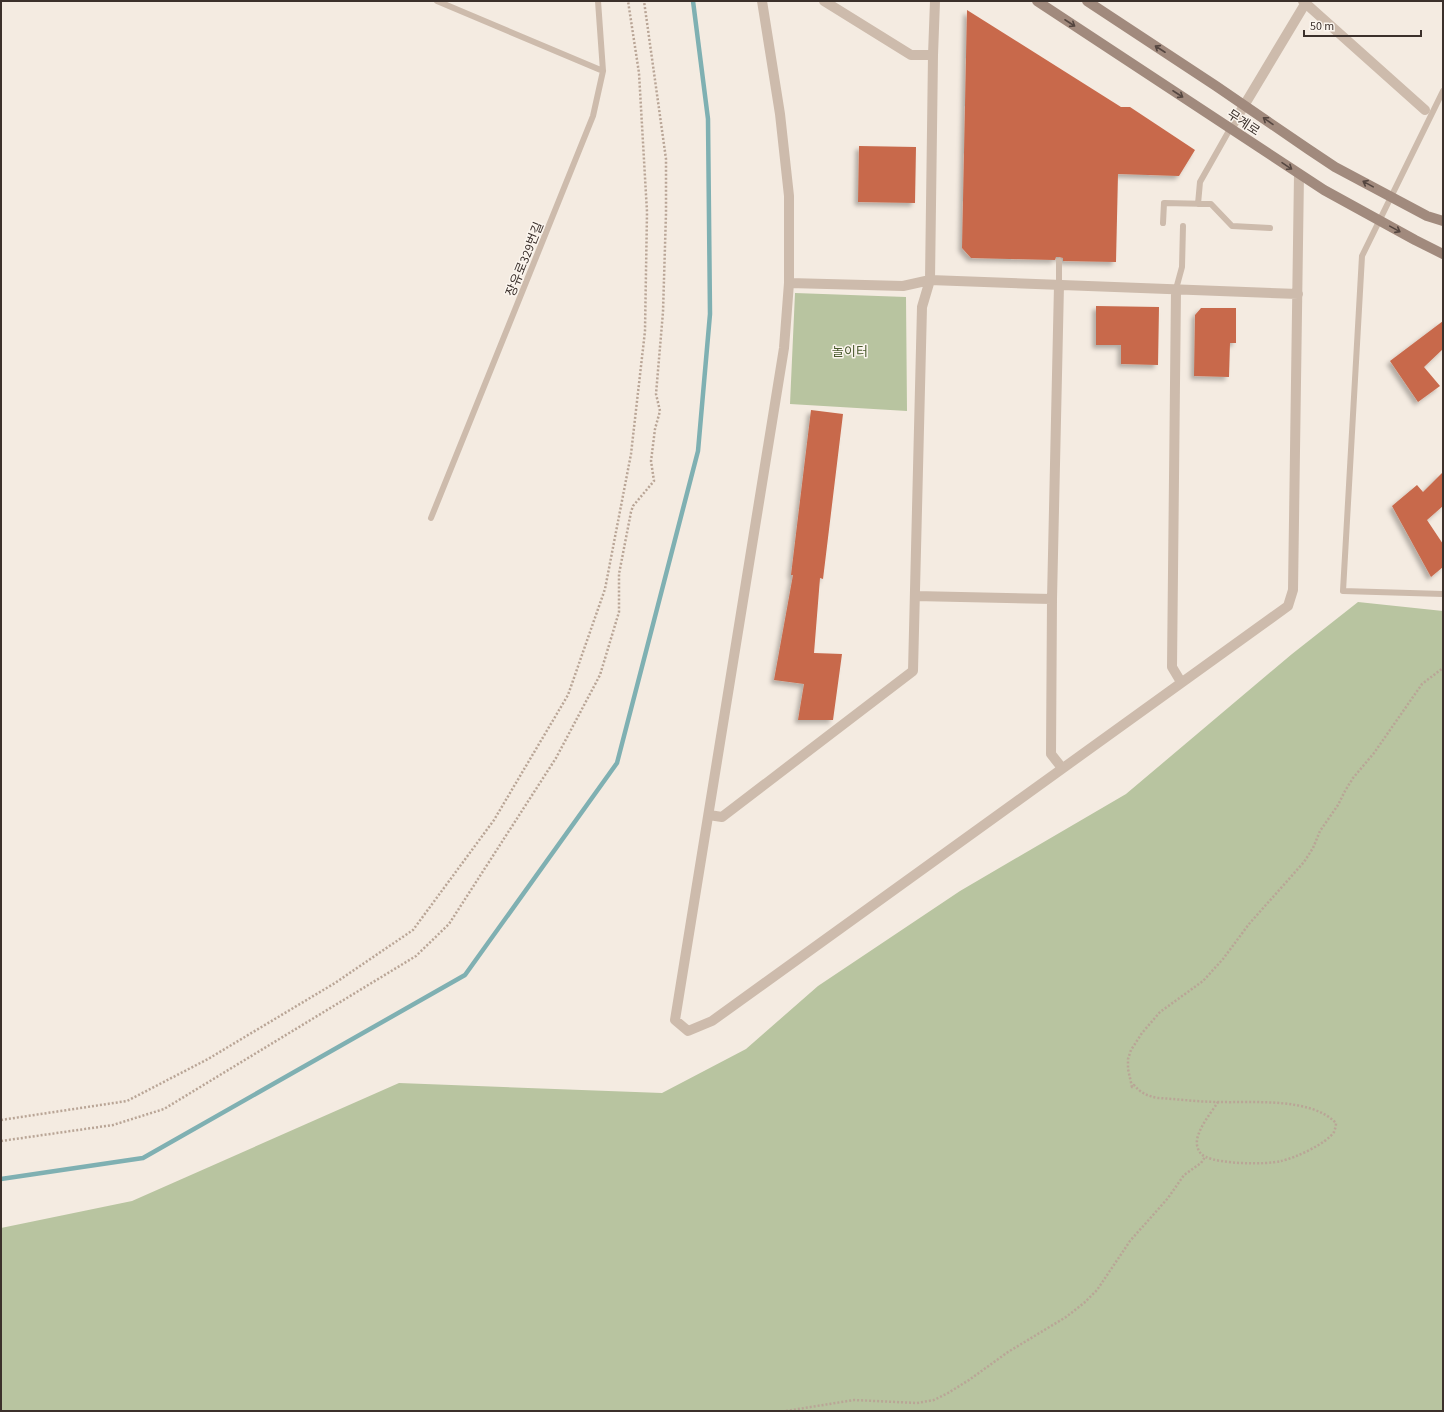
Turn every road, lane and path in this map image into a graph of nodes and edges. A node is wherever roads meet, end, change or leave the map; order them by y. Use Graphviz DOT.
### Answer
graph roads {
  1 [pos="437,1"];
  2 [pos="598,1"];
  3 [pos="628,1"];
  4 [pos="644,1"];
  5 [pos="762,1"];
  6 [pos="824,1"];
  7 [pos="935,1"];
  8 [pos="1037,1"];
  9 [pos="1087,1"];
  10 [pos="1304,2"];
  11 [pos="933,55"];
  12 [pos="602,71"];
  13 [pos="1443,91"];
  14 [pos="1245,105"];
  15 [pos="1425,110"];
  16 [pos="1230,128"];
  17 [pos="1299,174"];
  18 [pos="1198,204"];
  19 [pos="1443,220"];
  20 [pos="1163,223"];
  21 [pos="1183,226"];
  22 [pos="1270,228"];
  23 [pos="1443,254"];
  24 [pos="1059,261"];
  25 [pos="930,280"];
  26 [pos="789,283"];
  27 [pos="1059,285"];
  28 [pos="1176,289"];
  29 [pos="1298,294"];
  30 [pos="431,518"];
  31 [pos="1443,594"];
  32 [pos="915,596"];
  33 [pos="1052,599"];
  34 [pos="1443,668"];
  35 [pos="1182,682"];
  36 [pos="1062,768"];
  37 [pos="709,815"];
  38 [pos="1218,1102"];
  39 [pos="1,1120"];
  40 [pos="1,1141"];
  41 [pos="1205,1157"];
  42 [pos="786,1411"];
  1 -- 12 [label="lane"];
  2 -- 12 [label="lane, 장유로329번길"];
  3 -- 39 [label="path"];
  4 -- 40 [label="path"];
  5 -- 26 [label="street"];
  6 -- 11 [label="street"];
  7 -- 11 [label="street"];
  8 -- 16 [label="main road, 무계로, one-way"];
  14 -- 9 [label="main road, 무계로, one-way"];
  10 -- 14 [label="street"];
  10 -- 15 [label="street"];
  11 -- 25 [label="street"];
  12 -- 30 [label="lane, 장유로329번길"];
  13 -- 31 [label="lane"];
  14 -- 16 [label="street"];
  19 -- 14 [label="main road, 무계로, one-way"];
  16 -- 17 [label="main road, 무계로, one-way"];
  16 -- 18 [label="lane"];
  17 -- 23 [label="main road, 무계로, one-way"];
  17 -- 29 [label="street"];
  18 -- 20 [label="lane"];
  18 -- 22 [label="lane"];
  21 -- 28 [label="lane"];
  24 -- 27 [label="lane"];
  25 -- 26 [label="street"];
  25 -- 27 [label="street"];
  25 -- 32 [label="street"];
  26 -- 37 [label="street"];
  27 -- 28 [label="street"];
  27 -- 33 [label="street"];
  28 -- 29 [label="street"];
  28 -- 35 [label="street"];
  29 -- 35 [label="street"];
  32 -- 33 [label="street"];
  32 -- 37 [label="street"];
  33 -- 36 [label="street"];
  34 -- 38 [label="path"];
  35 -- 36 [label="street"];
  36 -- 37 [label="street"];
  38 -- 41 [label="path"];
  38 -- 41 [label="path"];
  41 -- 42 [label="path"];
}
